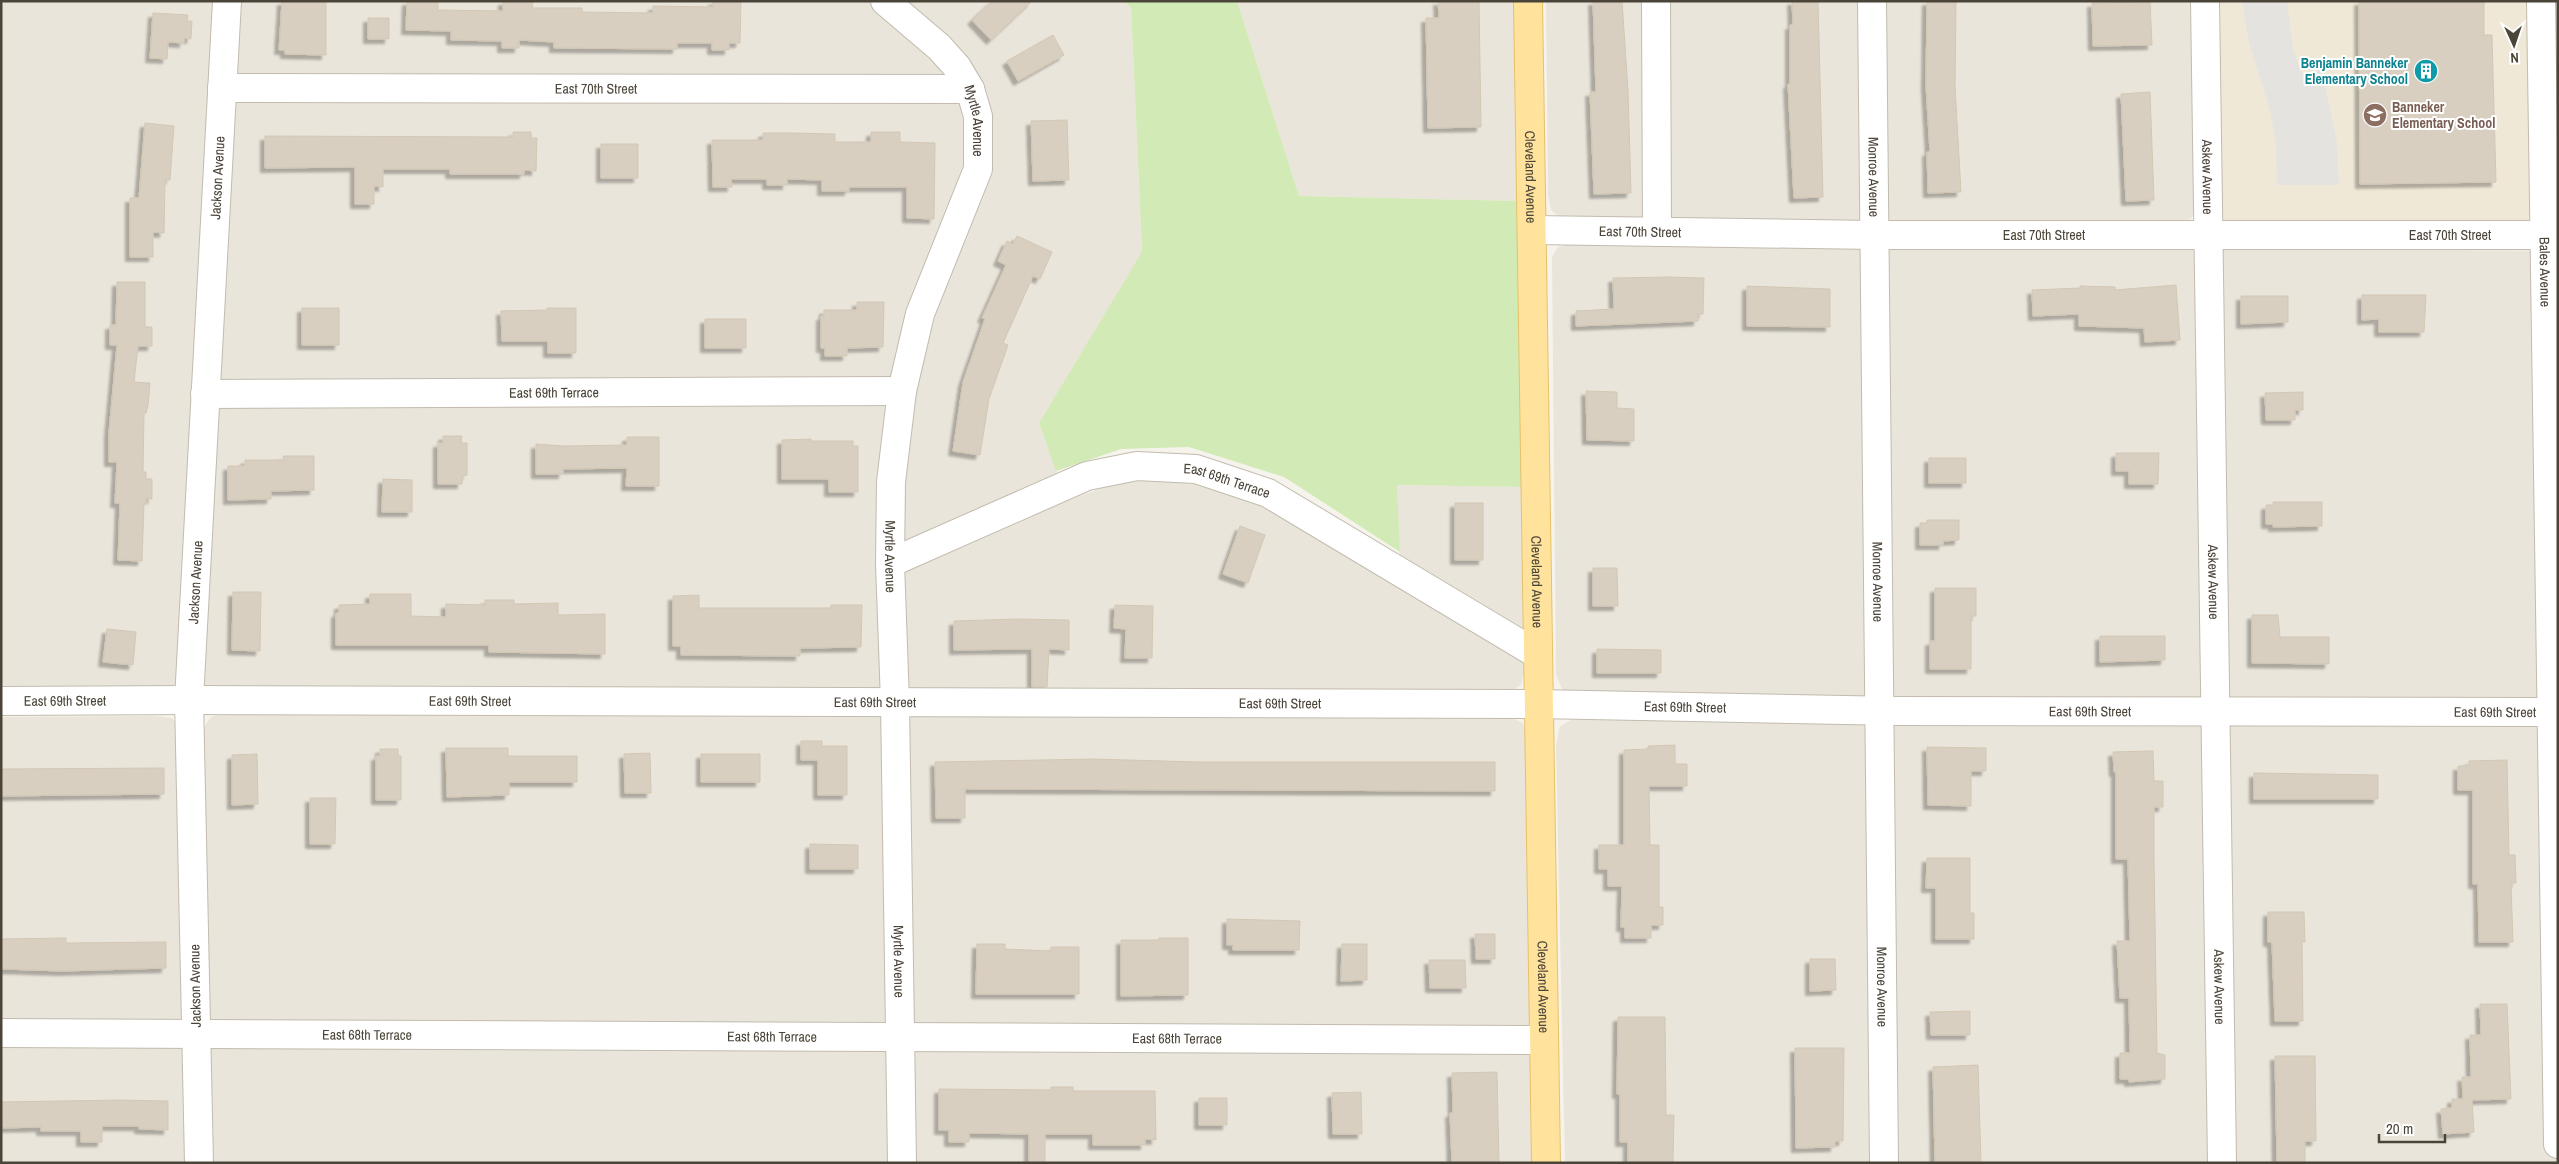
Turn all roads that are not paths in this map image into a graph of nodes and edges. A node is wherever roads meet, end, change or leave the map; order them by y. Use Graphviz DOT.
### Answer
graph roads {
  1 [pos="227,1"];
  2 [pos="885,1"];
  3 [pos="1528,1"];
  4 [pos="1656,1"];
  5 [pos="1872,1"];
  6 [pos="2205,1"];
  7 [pos="2541,1"];
  8 [pos="222,88"];
  9 [pos="970,89"];
  10 [pos="1532,230"];
  11 [pos="1657,232"];
  12 [pos="2210,234"];
  13 [pos="1874,235"];
  14 [pos="2551,235"];
  15 [pos="902,391"];
  16 [pos="206,394"];
  17 [pos="890,563"];
  18 [pos="1537,654"];
  19 [pos="189,700"];
  20 [pos="1,701"];
  21 [pos="895,702"];
  22 [pos="1537,704"];
  23 [pos="1879,710"];
  24 [pos="2215,710"];
  25 [pos="2554,712"];
  26 [pos="1,1033"];
  27 [pos="196,1034"];
  28 [pos="901,1039"];
  29 [pos="1543,1040"];
  30 [pos="2558,1144"];
  31 [pos="199,1163"];
  32 [pos="902,1163"];
  33 [pos="1546,1163"];
  34 [pos="1884,1163"];
  35 [pos="2222,1163"];
  1 -- 8 [label="street, Jackson Avenue"];
  2 -- 9 [label="street, Myrtle Avenue"];
  3 -- 10 [label="main road, Cleveland Avenue"];
  4 -- 11 [label="street"];
  5 -- 13 [label="street, Monroe Avenue"];
  6 -- 12 [label="street, Askew Avenue"];
  7 -- 14 [label="street, Bales Avenue"];
  8 -- 9 [label="street, East 70th Street"];
  8 -- 16 [label="street, Jackson Avenue"];
  9 -- 15 [label="street, Myrtle Avenue"];
  10 -- 11 [label="street, East 70th Street"];
  10 -- 18 [label="main road, Cleveland Avenue"];
  11 -- 13 [label="street, East 70th Street"];
  12 -- 13 [label="street, East 70th Street"];
  12 -- 14 [label="street, East 70th Street"];
  12 -- 24 [label="street, Askew Avenue"];
  13 -- 23 [label="street, Monroe Avenue"];
  14 -- 25 [label="street, Bales Avenue"];
  15 -- 16 [label="street, East 69th Terrace"];
  15 -- 17 [label="street, Myrtle Avenue"];
  16 -- 19 [label="street, Jackson Avenue"];
  17 -- 18 [label="street, East 69th Terrace"];
  17 -- 21 [label="street, Myrtle Avenue"];
  18 -- 22 [label="main road, Cleveland Avenue"];
  19 -- 20 [label="street, East 69th Street"];
  19 -- 21 [label="street, East 69th Street"];
  19 -- 27 [label="street, Jackson Avenue"];
  21 -- 22 [label="street, East 69th Street"];
  21 -- 28 [label="street, Myrtle Avenue"];
  22 -- 23 [label="street, East 69th Street"];
  22 -- 29 [label="main road, Cleveland Avenue"];
  23 -- 24 [label="street, East 69th Street"];
  23 -- 34 [label="street, Monroe Avenue"];
  24 -- 25 [label="street, East 69th Street"];
  24 -- 35 [label="street, Askew Avenue"];
  25 -- 30 [label="street, Bales Avenue"];
  26 -- 27 [label="street, East 68th Terrace"];
  27 -- 28 [label="street, East 68th Terrace"];
  27 -- 31 [label="street, Jackson Avenue"];
  28 -- 29 [label="street, East 68th Terrace"];
  28 -- 32 [label="street, Myrtle Avenue"];
  29 -- 33 [label="main road, Cleveland Avenue"];
}
